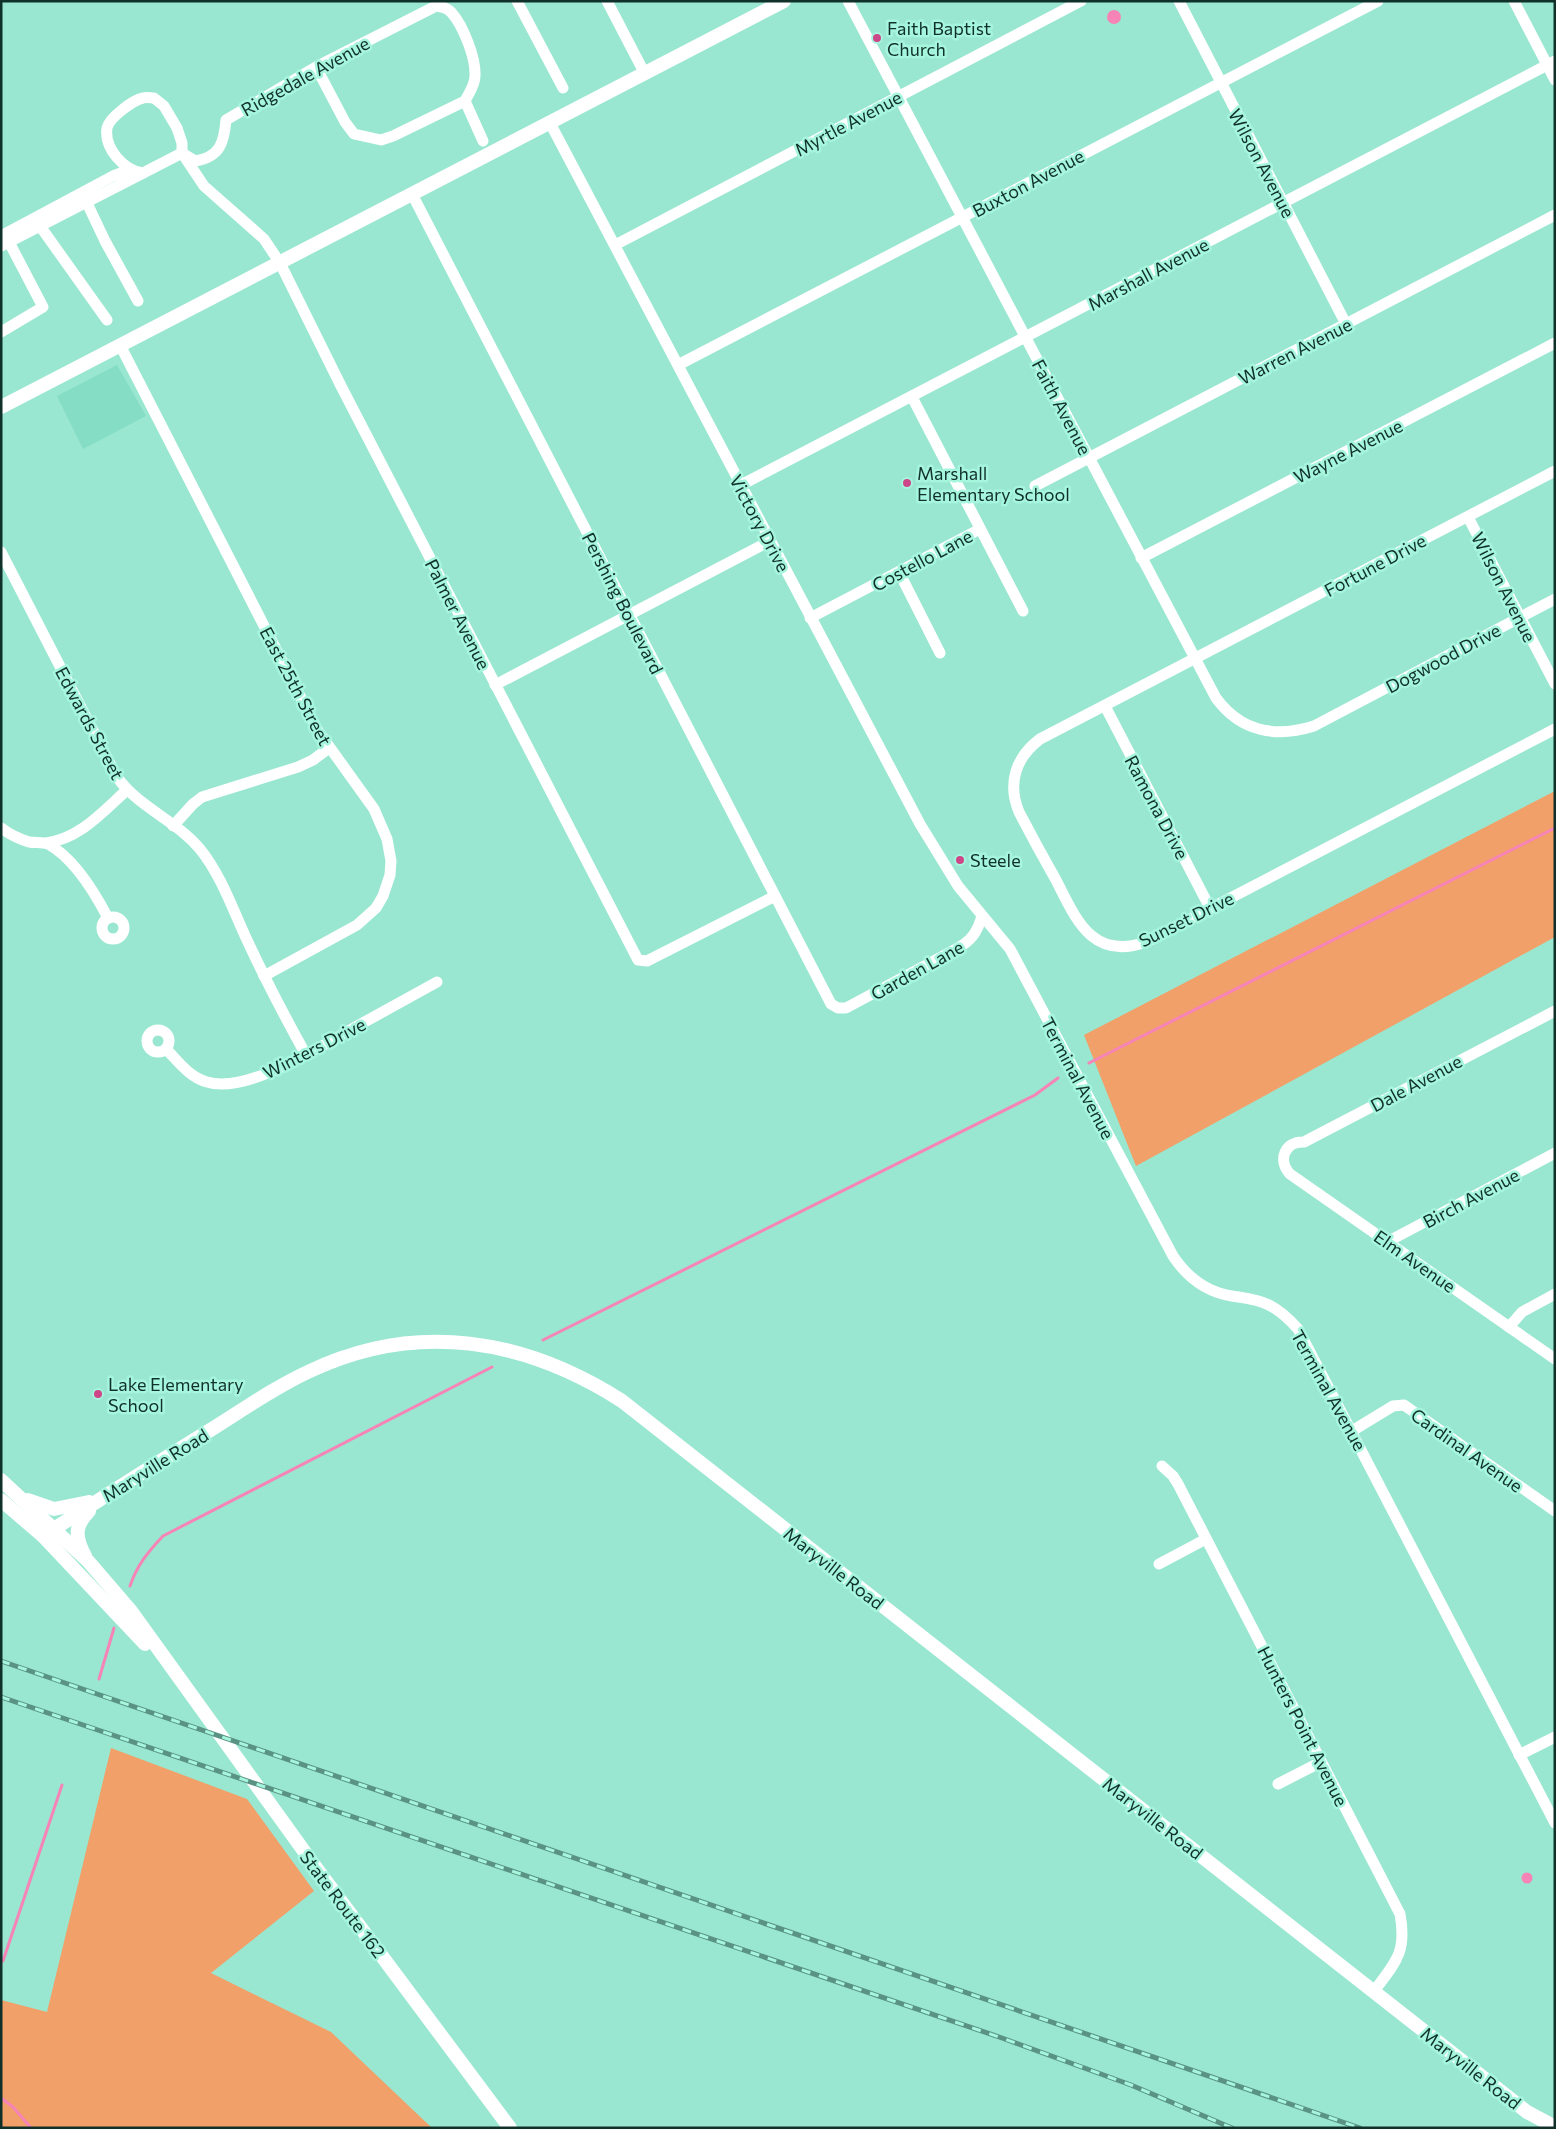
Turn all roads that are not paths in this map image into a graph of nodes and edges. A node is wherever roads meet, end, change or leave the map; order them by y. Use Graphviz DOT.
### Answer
graph roads {
  1 [pos="517,1"];
  2 [pos="607,1"];
  3 [pos="784,1"];
  4 [pos="848,1"];
  5 [pos="1081,1"];
  6 [pos="1179,1"];
  7 [pos="1378,1"];
  8 [pos="1514,1"];
  9 [pos="768,5"];
  10 [pos="1551,63"];
  11 [pos="316,67"];
  12 [pos="645,74"];
  13 [pos="1555,80"];
  14 [pos="1220,83"];
  15 [pos="563,88"];
  16 [pos="899,97"];
  17 [pos="465,101"];
  18 [pos="550,123"];
  19 [pos="483,140"];
  20 [pos="182,153"];
  21 [pos="129,170"];
  22 [pos="142,173"];
  23 [pos="412,194"];
  24 [pos="87,203"];
  25 [pos="1283,203"];
  26 [pos="1555,215"];
  27 [pos="962,218"];
  28 [pos="40,226"];
  29 [pos="4,242"];
  30 [pos="615,245"];
  31 [pos="280,263"];
  32 [pos="138,301"];
  33 [pos="107,320"];
  34 [pos="1346,324"];
  35 [pos="1,332"];
  36 [pos="1026,338"];
  37 [pos="1555,343"];
  38 [pos="120,345"];
  39 [pos="678,365"];
  40 [pos="912,397"];
  41 [pos="1,407"];
  42 [pos="1089,458"];
  43 [pos="1555,471"];
  44 [pos="740,485"];
  45 [pos="1035,486"];
  46 [pos="1468,517"];
  47 [pos="980,529"];
  48 [pos="770,541"];
  49 [pos="1,552"];
  50 [pos="1141,558"];
  51 [pos="899,572"];
  52 [pos="1555,599"];
  53 [pos="1023,611"];
  54 [pos="628,614"];
  55 [pos="810,618"];
  56 [pos="1520,618"];
  57 [pos="940,652"];
  58 [pos="1195,659"];
  59 [pos="1555,684"];
  60 [pos="495,685"];
  61 [pos="1104,706"];
  62 [pos="1332,717"];
  63 [pos="1555,728"];
  64 [pos="329,748"];
  65 [pos="126,790"];
  66 [pos="173,826"];
  67 [pos="1,828"];
  68 [pos="46,843"];
  69 [pos="775,896"];
  70 [pos="1210,908"];
  71 [pos="982,916"];
  72 [pos="108,918"];
  73 [pos="264,976"];
  74 [pos="437,982"];
  75 [pos="838,1008"];
  76 [pos="1555,1011"];
  77 [pos="166,1048"];
  78 [pos="306,1055"];
  79 [pos="1555,1154"];
  80 [pos="1283,1157"];
  81 [pos="1387,1242"];
  82 [pos="1555,1294"];
  83 [pos="1509,1327"];
  84 [pos="1555,1359"];
  85 [pos="1352,1431"];
  86 [pos="1162,1466"];
  87 [pos="1,1480"];
  88 [pos="18,1495"];
  89 [pos="102,1498"];
  90 [pos="1,1500"];
  91 [pos="1555,1511"];
  92 [pos="49,1532"];
  93 [pos="1206,1539"];
  94 [pos="88,1561"];
  95 [pos="1159,1564"];
  96 [pos="178,1678"];
  97 [pos="1555,1737"];
  98 [pos="1520,1755"];
  99 [pos="1321,1762"];
  100 [pos="1278,1784"];
  101 [pos="1555,1823"];
  102 [pos="1374,1991"];
  103 [pos="1555,2127"];
  104 [pos="510,2128"];
  1 -- 15 [label="street"];
  2 -- 12 [label="street"];
  3 -- 9 [label="main road"];
  4 -- 16 [label="street, Faith Avenue"];
  5 -- 16 [label="street, Myrtle Avenue"];
  6 -- 14 [label="street, Wilson Avenue"];
  7 -- 14 [label="street, Buxton Avenue"];
  8 -- 10 [label="street"];
  9 -- 12 [label="main road"];
  10 -- 13 [label="street"];
  10 -- 25 [label="street, Marshall Avenue"];
  11 -- 17 [label="street"];
  11 -- 17 [label="street, Ridgedale Avenue"];
  11 -- 20 [label="street, Ridgedale Avenue"];
  12 -- 18 [label="main road"];
  14 -- 25 [label="street, Wilson Avenue"];
  14 -- 27 [label="street, Buxton Avenue"];
  16 -- 27 [label="street, Faith Avenue"];
  16 -- 30 [label="street, Myrtle Avenue"];
  17 -- 19 [label="street"];
  18 -- 23 [label="main road"];
  18 -- 30 [label="street, Victory Drive"];
  20 -- 21 [label="street"];
  20 -- 22 [label="street"];
  20 -- 31 [label="street, Palmer Avenue"];
  21 -- 22 [label="street"];
  21 -- 29 [label="street"];
  22 -- 24 [label="street"];
  23 -- 31 [label="main road"];
  23 -- 54 [label="street, Pershing Boulevard"];
  24 -- 28 [label="street"];
  24 -- 32 [label="street"];
  25 -- 34 [label="street, Wilson Avenue"];
  25 -- 36 [label="street, Marshall Avenue"];
  26 -- 34 [label="street, Warren Avenue"];
  27 -- 36 [label="street, Faith Avenue"];
  27 -- 39 [label="street, Buxton Avenue"];
  28 -- 29 [label="street"];
  28 -- 33 [label="street"];
  29 -- 35 [label="street"];
  30 -- 39 [label="street, Victory Drive"];
  31 -- 38 [label="main road"];
  31 -- 60 [label="street, Palmer Avenue"];
  34 -- 42 [label="street, Warren Avenue"];
  36 -- 40 [label="street, Marshall Avenue"];
  36 -- 42 [label="street, Faith Avenue"];
  37 -- 50 [label="street, Wayne Avenue"];
  38 -- 41 [label="main road"];
  38 -- 64 [label="street, East 25th Street"];
  39 -- 44 [label="street, Victory Drive"];
  40 -- 44 [label="street, Marshall Avenue"];
  40 -- 47 [label="street, Costello Lane"];
  42 -- 45 [label="street, Warren Avenue"];
  42 -- 50 [label="street, Faith Avenue"];
  43 -- 46 [label="street, Fortune Drive"];
  44 -- 48 [label="street, Victory Drive"];
  46 -- 56 [label="street, Wilson Avenue"];
  46 -- 58 [label="street, Fortune Drive"];
  47 -- 51 [label="street, Costello Lane"];
  47 -- 53 [label="street"];
  48 -- 54 [label="street"];
  48 -- 55 [label="street, Victory Drive"];
  49 -- 65 [label="street, Edwards Street"];
  50 -- 58 [label="street, Faith Avenue"];
  51 -- 55 [label="street, Costello Lane"];
  51 -- 57 [label="street"];
  52 -- 56 [label="street, Dogwood Drive"];
  54 -- 60 [label="street"];
  54 -- 69 [label="street, Pershing Boulevard"];
  55 -- 71 [label="street, Victory Drive"];
  56 -- 59 [label="street, Wilson Avenue"];
  56 -- 62 [label="street, Dogwood Drive"];
  58 -- 61 [label="street, Sunset Drive"];
  58 -- 62 [label="street, Faith Avenue"];
  60 -- 69 [label="street, Palmer Avenue"];
  61 -- 70 [label="street, Ramona Drive"];
  61 -- 70 [label="street, Sunset Drive"];
  63 -- 70 [label="street, Sunset Drive"];
  64 -- 66 [label="street"];
  64 -- 73 [label="street, East 25th Street"];
  65 -- 66 [label="street, Edwards Street"];
  65 -- 68 [label="street"];
  66 -- 73 [label="street, Edwards Street"];
  67 -- 68 [label="street"];
  68 -- 72 [label="street"];
  69 -- 75 [label="street, Pershing Boulevard"];
  71 -- 75 [label="street, Garden Lane"];
  71 -- 85 [label="street, Terminal Avenue"];
  73 -- 78 [label="street, Edwards Street"];
  74 -- 78 [label="street, Winters Drive"];
  76 -- 80 [label="street, Dale Avenue"];
  77 -- 78 [label="street, Winters Drive"];
  79 -- 81 [label="street, Birch Avenue"];
  80 -- 81 [label="street, Elm Avenue"];
  81 -- 83 [label="street, Elm Avenue"];
  82 -- 83 [label="street"];
  83 -- 84 [label="street, Elm Avenue"];
  85 -- 91 [label="street, Cardinal Avenue"];
  85 -- 98 [label="street, Terminal Avenue"];
  86 -- 93 [label="street, Hunters Point Avenue"];
  87 -- 88 [label="main road"];
  88 -- 89 [label="main road"];
  88 -- 92 [label="main road"];
  89 -- 92 [label="main road, Maryville Road"];
  89 -- 94 [label="main road"];
  89 -- 102 [label="main road, Maryville Road"];
  90 -- 92 [label="main road"];
  92 -- 94 [label="main road, State Route 162"];
  92 -- 96 [label="main road, State Route 162"];
  93 -- 95 [label="street"];
  93 -- 99 [label="street, Hunters Point Avenue"];
  94 -- 96 [label="main road, State Route 162"];
  96 -- 104 [label="main road, State Route 162"];
  97 -- 98 [label="street"];
  98 -- 101 [label="street, Terminal Avenue"];
  99 -- 100 [label="street"];
  99 -- 102 [label="street, Hunters Point Avenue"];
  102 -- 103 [label="main road, Maryville Road"];
}
